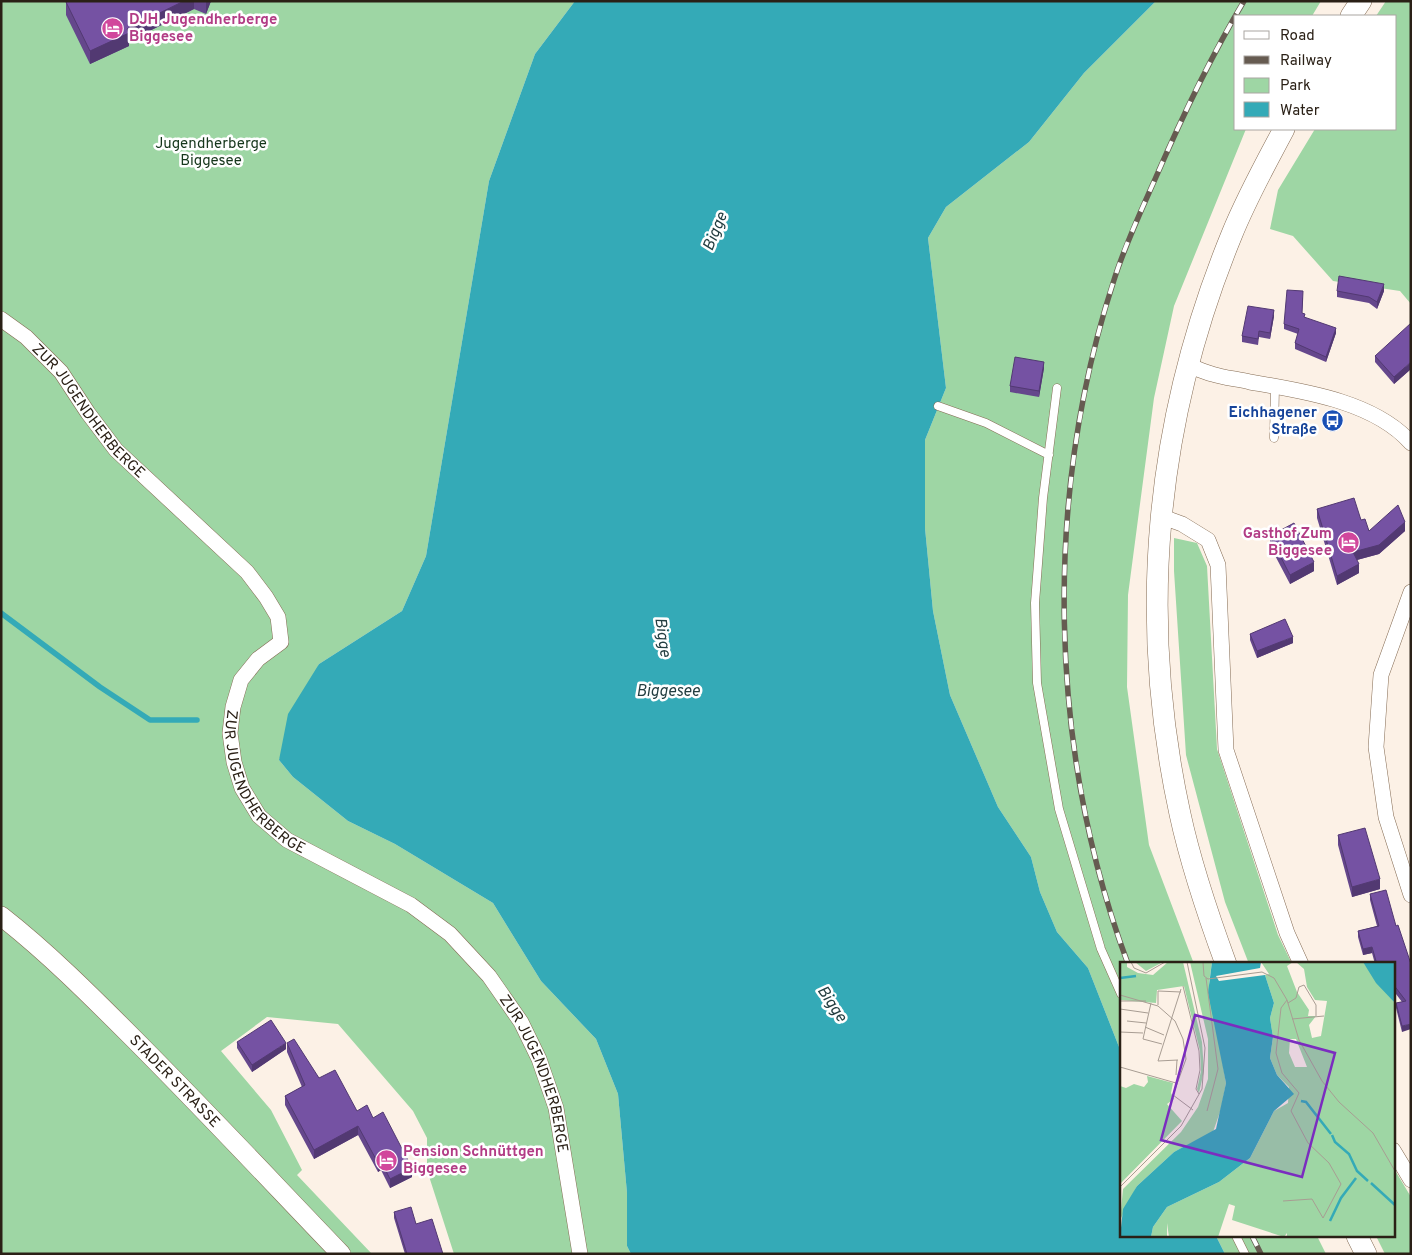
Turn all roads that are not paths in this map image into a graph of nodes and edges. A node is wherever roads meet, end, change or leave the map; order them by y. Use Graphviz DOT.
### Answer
graph roads {
  1 [pos="1361,1"];
  2 [pos="1352,15"];
  3 [pos="1283,130"];
  4 [pos="1,319"];
  5 [pos="1187,365"];
  6 [pos="1275,386"];
  7 [pos="1057,388"];
  8 [pos="938,406"];
  9 [pos="1274,438"];
  10 [pos="1411,443"];
  11 [pos="1049,455"];
  12 [pos="1160,516"];
  13 [pos="1411,592"];
  14 [pos="1411,895"];
  15 [pos="1,916"];
  16 [pos="1225,962"];
  17 [pos="1300,962"];
  18 [pos="1120,992"];
  19 [pos="1394,1152"];
  20 [pos="1411,1180"];
  21 [pos="1237,1238"];
  22 [pos="1358,1238"];
  23 [pos="341,1254"];
  24 [pos="580,1254"];
  25 [pos="1245,1254"];
  26 [pos="1366,1254"];
  1 -- 2 [label="main road"];
  3 -- 5 [label="main road"];
  4 -- 24 [label="street, ZUR JUGENDHERBERGE"];
  5 -- 6 [label="street"];
  5 -- 12 [label="main road"];
  6 -- 9 [label="lane"];
  6 -- 10 [label="street"];
  7 -- 11 [label="lane"];
  8 -- 11 [label="lane"];
  11 -- 18 [label="lane"];
  12 -- 16 [label="main road"];
  12 -- 17 [label="street"];
  13 -- 14 [label="street"];
  15 -- 23 [label="street, STADER STRASSE"];
  19 -- 20 [label="street"];
  21 -- 25 [label="lane"];
  22 -- 26 [label="main road"];
}
